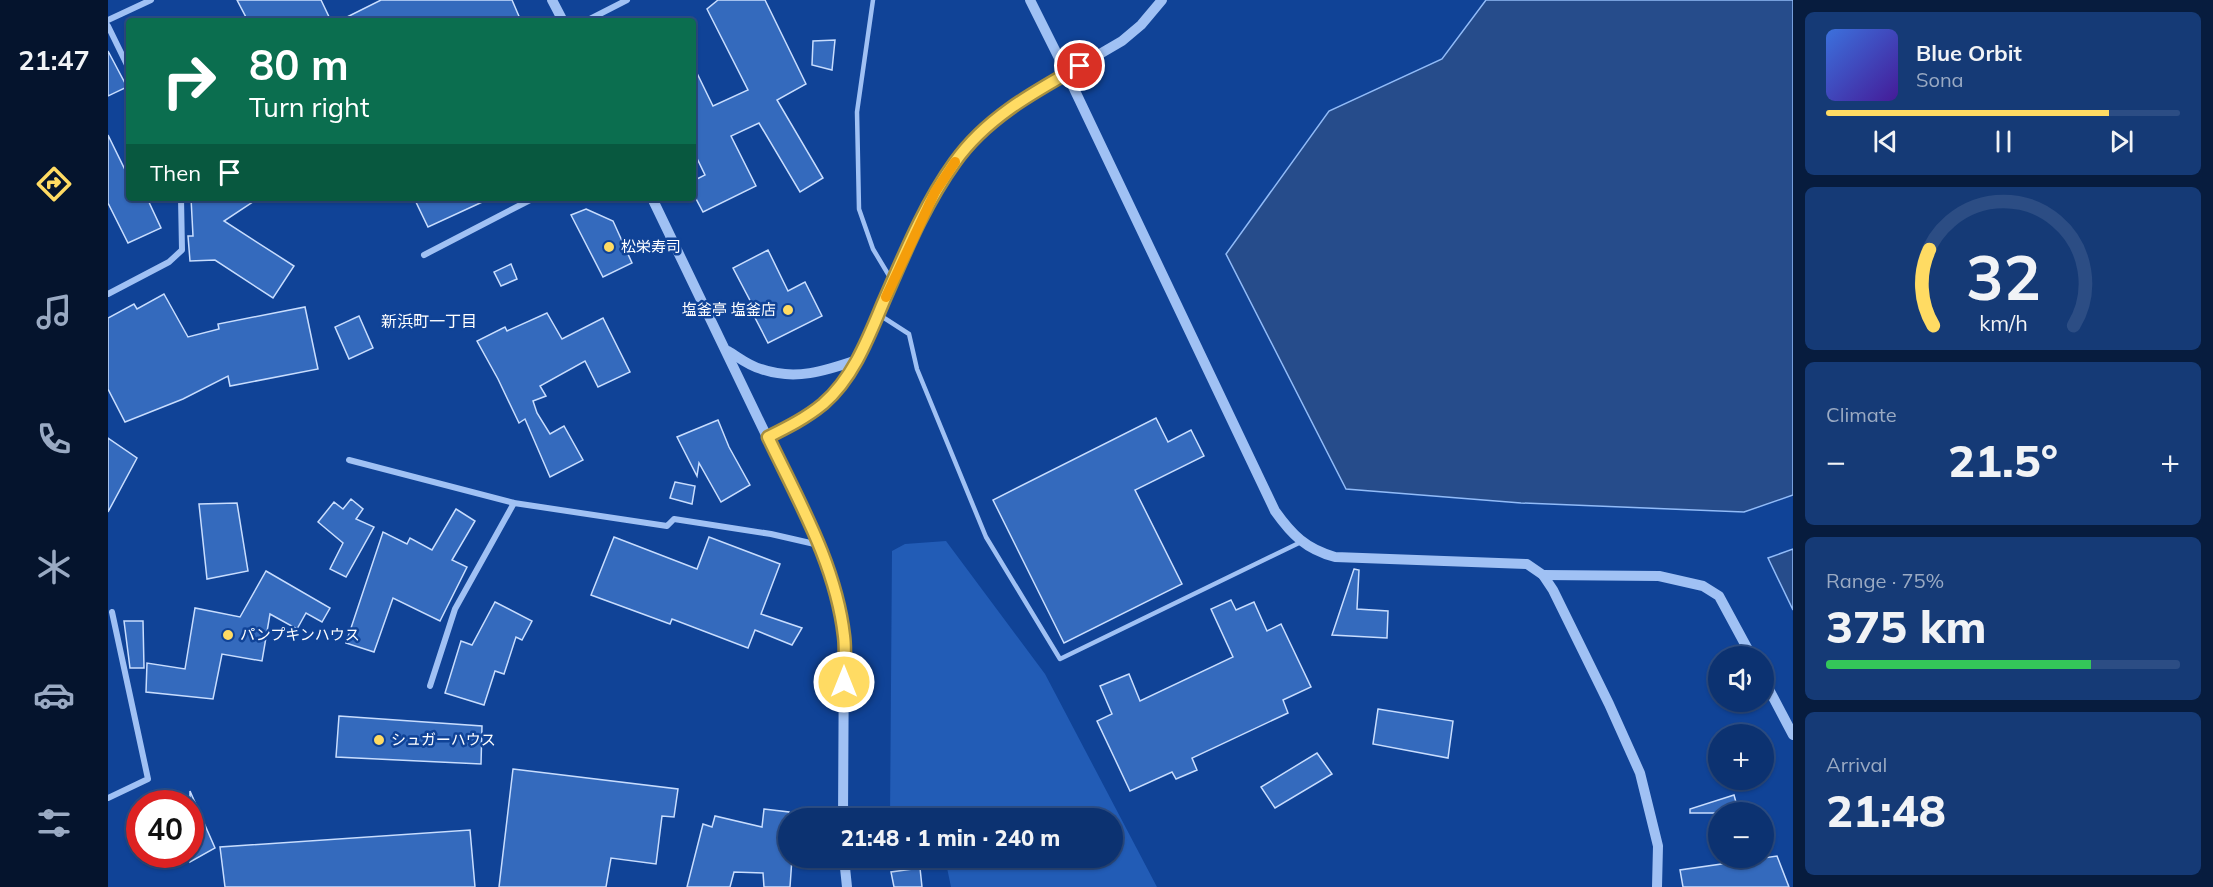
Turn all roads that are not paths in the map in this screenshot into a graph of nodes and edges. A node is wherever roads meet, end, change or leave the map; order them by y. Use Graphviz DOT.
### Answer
graph roads {
  1 [pos="152,0"];
  2 [pos="552,0"];
  3 [pos="627,0"];
  4 [pos="873,0"];
  5 [pos="1030,0"];
  6 [pos="1162,0"];
  7 [pos="561,18"];
  8 [pos="592,18"];
  9 [pos="108,21"];
  10 [pos="108,26"];
  11 [pos="126,63"];
  12 [pos="1067,74"];
  13 [pos="181,201"];
  14 [pos="528,201"];
  15 [pos="653,201"];
  16 [pos="424,255"];
  17 [pos="893,281"];
  18 [pos="108,294"];
  19 [pos="878,314"];
  20 [pos="727,351"];
  21 [pos="857,360"];
  22 [pos="768,437"];
  23 [pos="349,460"];
  24 [pos="514,502"];
  25 [pos="1301,542"];
  26 [pos="819,545"];
  27 [pos="1543,575"];
  28 [pos="112,612"];
  29 [pos="1746,646"];
  30 [pos="430,686"];
  31 [pos="1774,699"];
  32 [pos="1793,735"];
  33 [pos="108,798"];
  34 [pos="843,808"];
  35 [pos="845,868"];
  36 [pos="847,887"];
  37 [pos="1657,887"];
  1 -- 9 [label="street"];
  2 -- 7 [label="street"];
  3 -- 8 [label="street"];
  4 -- 17 [label="lane"];
  5 -- 12 [label="street"];
  6 -- 12 [label="street"];
  10 -- 11 [label="street"];
  12 -- 17 [label="street"];
  12 -- 25 [label="street"];
  13 -- 18 [label="street"];
  14 -- 16 [label="street"];
  15 -- 20 [label="street"];
  17 -- 19 [label="street"];
  19 -- 21 [label="street"];
  19 -- 25 [label="lane"];
  20 -- 21 [label="street"];
  20 -- 22 [label="street"];
  21 -- 22 [label="street"];
  22 -- 26 [label="street"];
  23 -- 24 [label="street"];
  24 -- 26 [label="street"];
  24 -- 30 [label="street"];
  25 -- 27 [label="street"];
  26 -- 34 [label="street"];
  27 -- 29 [label="street"];
  27 -- 37 [label="street"];
  28 -- 33 [label="street"];
  31 -- 32 [label="street"];
  35 -- 36 [label="street"];
}
